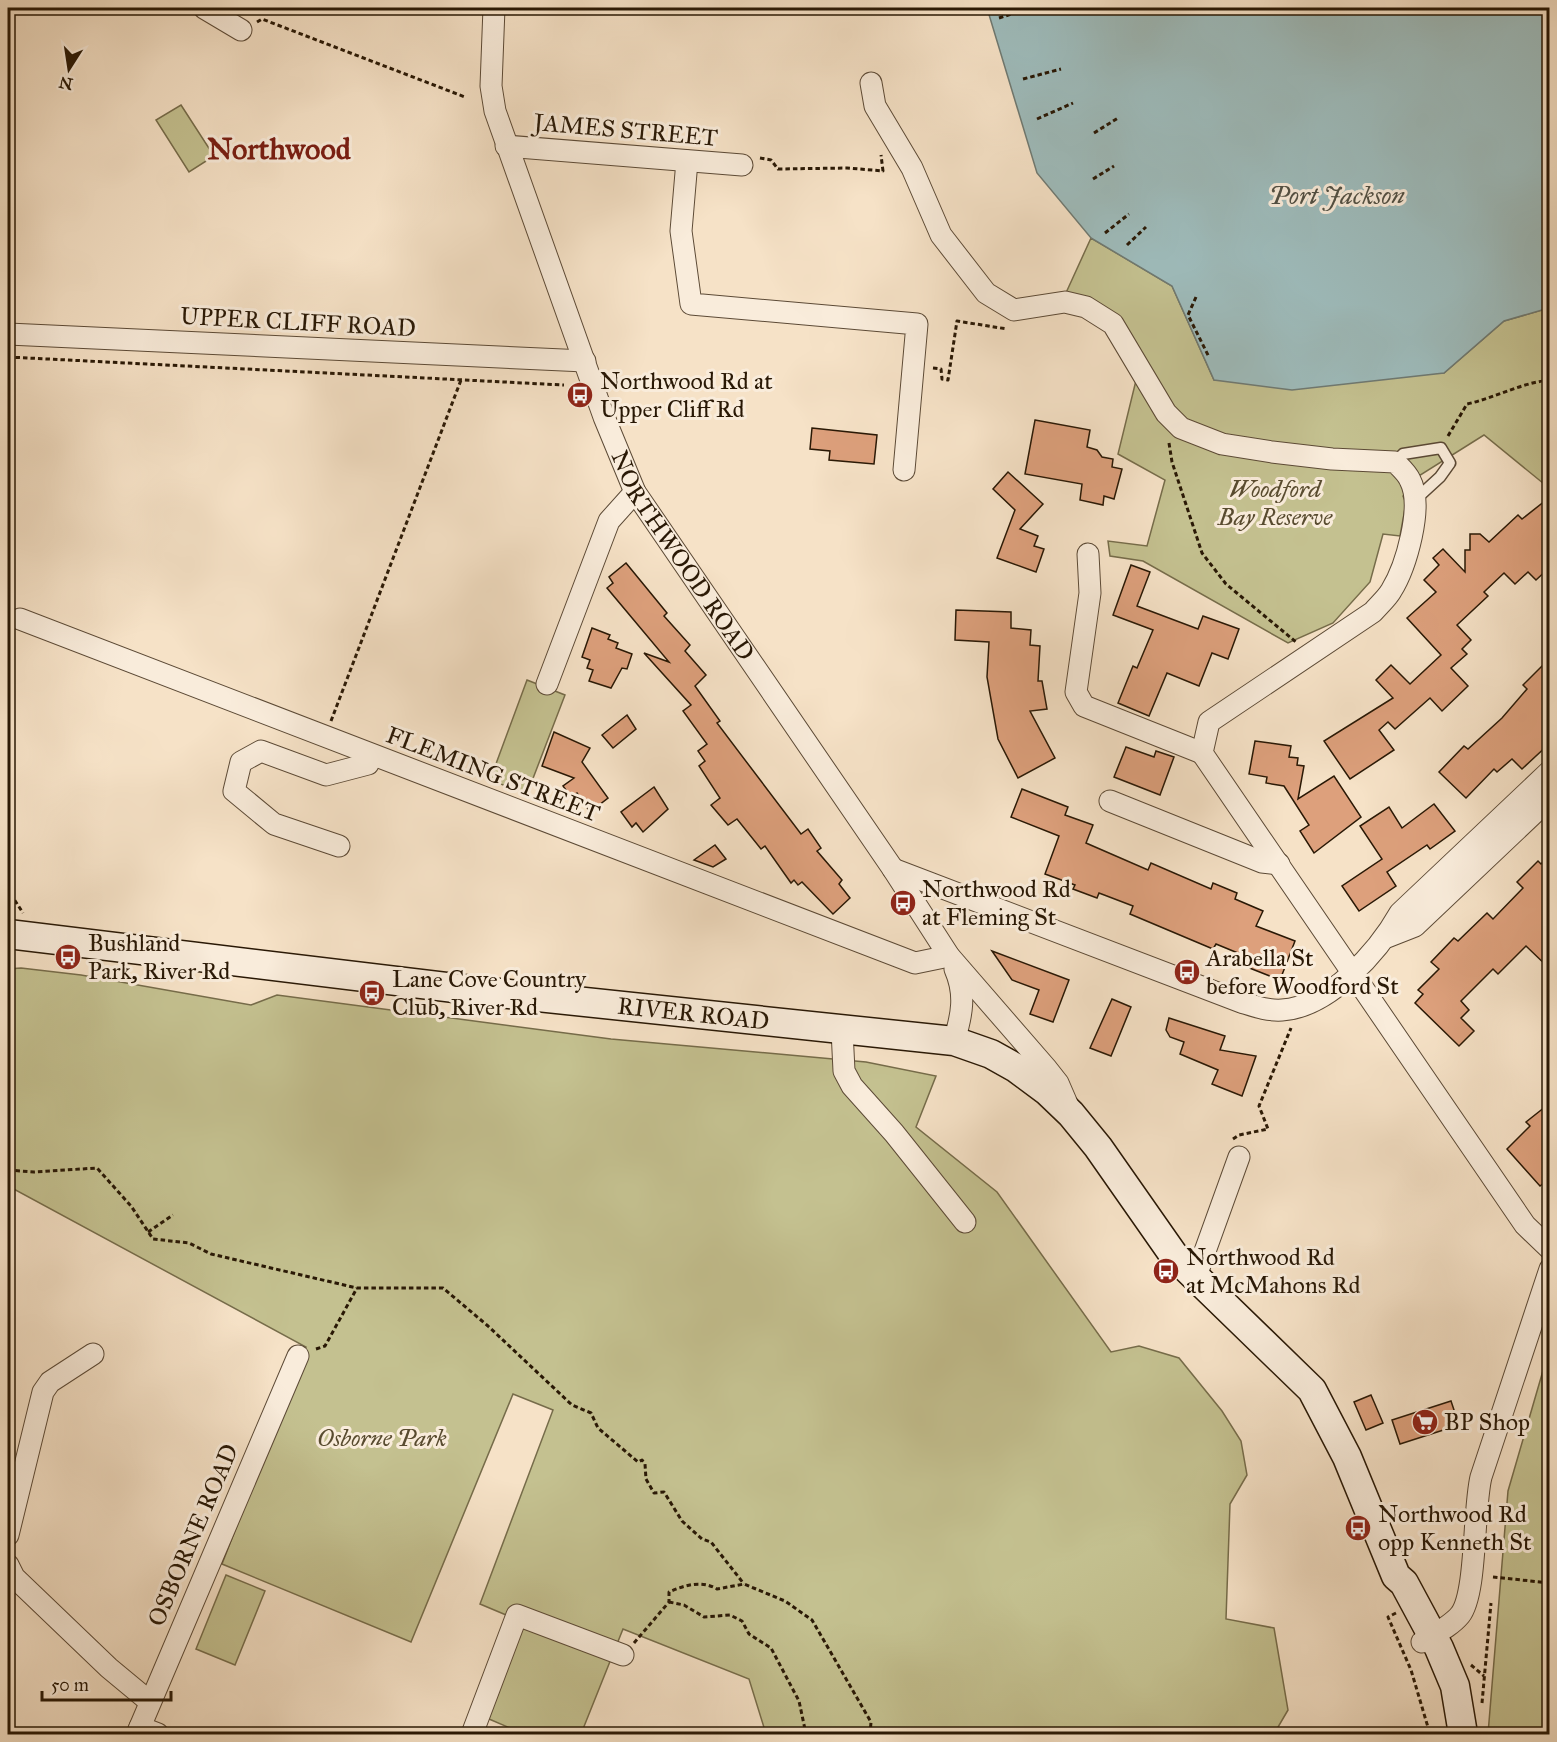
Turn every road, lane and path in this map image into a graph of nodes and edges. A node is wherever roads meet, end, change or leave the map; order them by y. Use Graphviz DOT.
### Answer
graph roads {
  1 [pos="204,8"];
  2 [pos="494,8"];
  3 [pos="1030,8"];
  4 [pos="999,18"];
  5 [pos="242,30"];
  6 [pos="1061,69"];
  7 [pos="1023,78"];
  8 [pos="871,83"];
  9 [pos="465,97"];
  10 [pos="1073,103"];
  11 [pos="1118,118"];
  12 [pos="1037,119"];
  13 [pos="1094,133"];
  14 [pos="506,146"];
  15 [pos="880,149"];
  16 [pos="687,161"];
  17 [pos="742,165"];
  18 [pos="1114,166"];
  19 [pos="1093,179"];
  20 [pos="1129,214"];
  21 [pos="1146,227"];
  22 [pos="1105,233"];
  23 [pos="1127,245"];
  24 [pos="1196,297"];
  25 [pos="1011,329"];
  26 [pos="8,334"];
  27 [pos="8,357"];
  28 [pos="1209,357"];
  29 [pos="585,361"];
  30 [pos="927,367"];
  31 [pos="461,380"];
  32 [pos="1550,380"];
  33 [pos="564,385"];
  34 [pos="1181,428"];
  35 [pos="1441,448"];
  36 [pos="1395,462"];
  37 [pos="904,470"];
  38 [pos="635,492"];
  39 [pos="1416,499"];
  40 [pos="1088,554"];
  41 [pos="20,619"];
  42 [pos="1309,653"];
  43 [pos="547,684"];
  44 [pos="325,736"];
  45 [pos="1202,753"];
  46 [pos="372,754"];
  47 [pos="1550,771"];
  48 [pos="1550,798"];
  49 [pos="1110,801"];
  50 [pos="339,846"];
  51 [pos="1279,864"];
  52 [pos="893,869"];
  53 [pos="8,934"];
  54 [pos="1387,937"];
  55 [pos="949,956"];
  56 [pos="1353,971"];
  57 [pos="1300,1007"];
  58 [pos="842,1030"];
  59 [pos="954,1041"];
  60 [pos="1071,1114"];
  61 [pos="1237,1161"];
  62 [pos="8,1170"];
  63 [pos="173,1215"];
  64 [pos="965,1222"];
  65 [pos="148,1232"];
  66 [pos="1550,1249"];
  67 [pos="1550,1269"];
  68 [pos="1195,1279"];
  69 [pos="357,1288"];
  70 [pos="93,1354"];
  71 [pos="298,1356"];
  72 [pos="8,1535"];
  73 [pos="8,1565"];
  74 [pos="1493,1577"];
  75 [pos="1550,1583"];
  76 [pos="744,1584"];
  77 [pos="669,1602"];
  78 [pos="1491,1603"];
  79 [pos="1396,1613"];
  80 [pos="1427,1639"];
  81 [pos="622,1655"];
  82 [pos="150,1702"];
  83 [pos="1482,1709"];
  84 [pos="145,1732"];
  85 [pos="472,1734"];
  86 [pos="806,1734"];
  87 [pos="870,1734"];
  88 [pos="1430,1734"];
  89 [pos="1446,1734"];
  90 [pos="1463,1734"];
  1 -- 5 [label="street"];
  2 -- 14 [label="street, NORTHWOOD ROAD"];
  3 -- 4 [label="path"];
  5 -- 9 [label="path"];
  6 -- 7 [label="path"];
  8 -- 34 [label="street"];
  10 -- 12 [label="path"];
  11 -- 13 [label="path"];
  14 -- 16 [label="street, JAMES STREET"];
  14 -- 29 [label="street, NORTHWOOD ROAD"];
  15 -- 17 [label="path"];
  16 -- 17 [label="street, JAMES STREET"];
  16 -- 37 [label="street"];
  18 -- 19 [label="path"];
  20 -- 22 [label="path"];
  21 -- 23 [label="path"];
  24 -- 28 [label="path"];
  25 -- 30 [label="path"];
  26 -- 29 [label="street, UPPER CLIFF ROAD"];
  27 -- 31 [label="path"];
  29 -- 38 [label="street, NORTHWOOD ROAD"];
  31 -- 33 [label="path"];
  31 -- 44 [label="path"];
  32 -- 35 [label="path"];
  34 -- 36 [label="street"];
  34 -- 42 [label="path"];
  35 -- 36 [label="lane"];
  35 -- 39 [label="lane"];
  36 -- 39 [label="street"];
  38 -- 43 [label="street"];
  38 -- 52 [label="street, NORTHWOOD ROAD"];
  39 -- 42 [label="street"];
  40 -- 45 [label="street"];
  41 -- 44 [label="street, FLEMING STREET"];
  42 -- 45 [label="street"];
  44 -- 46 [label="street, FLEMING STREET"];
  45 -- 51 [label="street"];
  46 -- 50 [label="street"];
  46 -- 55 [label="street, FLEMING STREET"];
  47 -- 54 [label="street"];
  48 -- 54 [label="street"];
  49 -- 51 [label="street"];
  51 -- 56 [label="street"];
  52 -- 55 [label="street, NORTHWOOD ROAD"];
  52 -- 57 [label="street"];
  53 -- 58 [label="main road, RIVER ROAD"];
  54 -- 56 [label="street"];
  55 -- 59 [label="street, NORTHWOOD ROAD"];
  55 -- 60 [label="street, NORTHWOOD ROAD"];
  56 -- 57 [label="street"];
  56 -- 66 [label="street"];
  57 -- 61 [label="path"];
  58 -- 59 [label="main road, RIVER ROAD"];
  58 -- 64 [label="street"];
  59 -- 60 [label="main road, RIVER ROAD"];
  60 -- 68 [label="main road, NORTHWOOD ROAD"];
  61 -- 68 [label="street"];
  62 -- 65 [label="path"];
  63 -- 65 [label="path"];
  65 -- 69 [label="path"];
  67 -- 80 [label="street"];
  68 -- 80 [label="main road, NORTHWOOD ROAD"];
  69 -- 71 [label="path"];
  69 -- 76 [label="path"];
  70 -- 72 [label="street"];
  71 -- 82 [label="street, OSBORNE ROAD"];
  73 -- 82 [label="street"];
  74 -- 75 [label="path"];
  76 -- 77 [label="path"];
  76 -- 87 [label="path"];
  77 -- 81 [label="path"];
  77 -- 86 [label="path"];
  78 -- 83 [label="path"];
  79 -- 88 [label="path"];
  80 -- 89 [label="main road, NORTHWOOD ROAD"];
  80 -- 90 [label="main road, NORTHWOOD ROAD"];
  81 -- 85 [label="street"];
  82 -- 84 [label="street, OSBORNE ROAD"];
}
